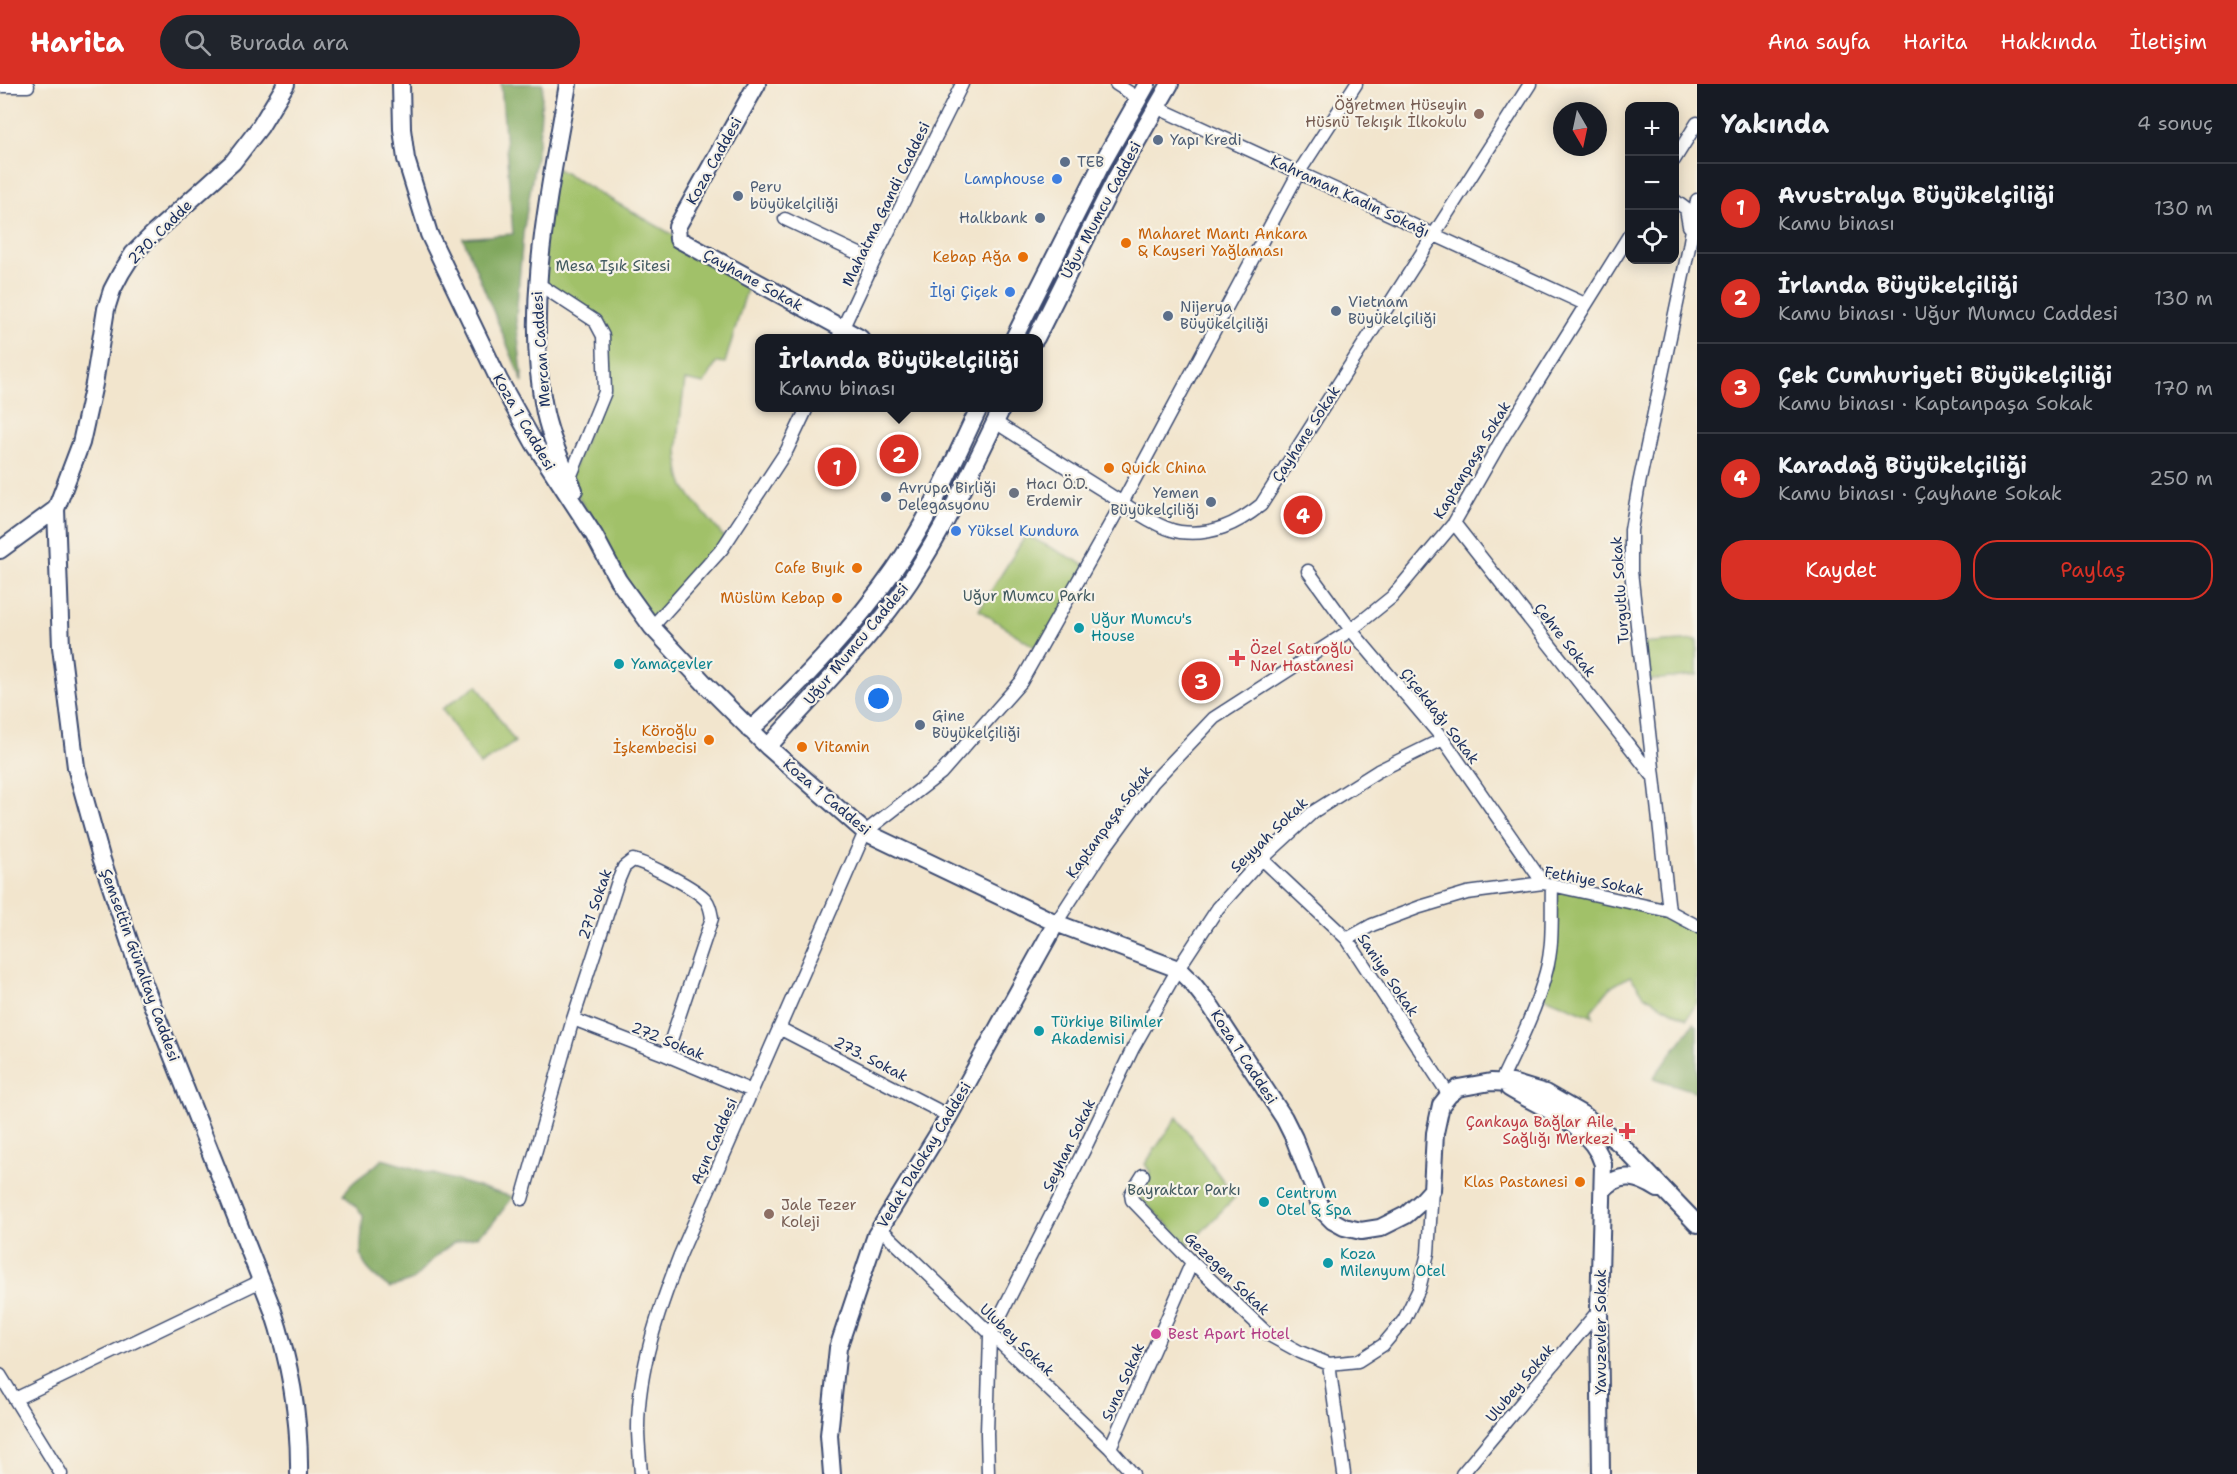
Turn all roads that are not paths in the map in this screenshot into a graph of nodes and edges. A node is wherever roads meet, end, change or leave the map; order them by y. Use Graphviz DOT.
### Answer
graph roads {
  1 [pos="285,84"];
  2 [pos="401,84"];
  3 [pos="568,84"];
  4 [pos="757,84"];
  5 [pos="962,84"];
  6 [pos="1116,84"];
  7 [pos="1170,84"];
  8 [pos="1356,84"];
  9 [pos="1530,84"];
  10 [pos="0,86"];
  11 [pos="28,86"];
  12 [pos="1142,91"];
  13 [pos="1156,107"];
  14 [pos="1697,123"];
  15 [pos="1676,156"];
  16 [pos="1299,172"];
  17 [pos="1697,200"];
  18 [pos="1679,204"];
  19 [pos="785,219"];
  20 [pos="1434,234"];
  21 [pos="678,239"];
  22 [pos="1625,240"];
  23 [pos="1689,247"];
  24 [pos="874,261"];
  25 [pos="537,283"];
  26 [pos="1585,304"];
  27 [pos="840,333"];
  28 [pos="1016,334"];
  29 [pos="1038,334"];
  30 [pos="805,412"];
  31 [pos="975,412"];
  32 [pos="999,415"];
  33 [pos="569,480"];
  34 [pos="1122,503"];
  35 [pos="56,509"];
  36 [pos="1454,523"];
  37 [pos="594,535"];
  38 [pos="0,550"];
  39 [pos="1308,571"];
  40 [pos="652,627"];
  41 [pos="1351,630"];
  42 [pos="750,730"];
  43 [pos="1443,739"];
  44 [pos="768,747"];
  45 [pos="1652,776"];
  46 [pos="865,832"];
  47 [pos="1262,859"];
  48 [pos="1547,884"];
  49 [pos="1668,911"];
  50 [pos="1056,923"];
  51 [pos="1697,926"];
  52 [pos="1347,939"];
  53 [pos="1178,969"];
  54 [pos="573,1019"];
  55 [pos="779,1028"];
  56 [pos="666,1055"];
  57 [pos="1500,1083"];
  58 [pos="752,1091"];
  59 [pos="1449,1095"];
  60 [pos="949,1116"];
  61 [pos="1143,1174"];
  62 [pos="1432,1190"];
  63 [pos="1604,1190"];
  64 [pos="1672,1198"];
  65 [pos="522,1199"];
  66 [pos="1697,1224"];
  67 [pos="880,1228"];
  68 [pos="1192,1262"];
  69 [pos="261,1281"];
  70 [pos="1599,1310"];
  71 [pos="990,1336"];
  72 [pos="1329,1364"];
  73 [pos="0,1375"];
  74 [pos="15,1399"];
  75 [pos="1110,1448"];
  76 [pos="61,1474"];
  77 [pos="299,1474"];
  78 [pos="641,1474"];
  79 [pos="832,1474"];
  80 [pos="988,1474"];
  81 [pos="1133,1474"];
  82 [pos="1344,1474"];
  83 [pos="1462,1474"];
  84 [pos="1601,1474"];
  1 -- 35 [label="main road, 270. Cadde"];
  2 -- 37 [label="main road, Koza 1 Caddesi"];
  3 -- 25 [label="main road, Mercan Caddesi"];
  4 -- 21 [label="main road, Koza Caddesi"];
  5 -- 24 [label="street, Mahatma Gandi Caddesi"];
  6 -- 12 [label="street, Kahraman Kadın Sokağı"];
  7 -- 13 [label="main road, Uğur Mumcu Caddesi"];
  8 -- 16 [label="street"];
  9 -- 20 [label="street, Çayhane Sokak"];
  10 -- 11 [label="street"];
  12 -- 13 [label="main road, Kahraman Kadın Sokağı"];
  12 -- 28 [label="main road, Uğur Mumcu Caddesi"];
  13 -- 16 [label="street, Kahraman Kadın Sokağı"];
  13 -- 29 [label="main road, Uğur Mumcu Caddesi"];
  14 -- 15 [label="street"];
  16 -- 20 [label="street, Kahraman Kadın Sokağı"];
  16 -- 34 [label="street"];
  17 -- 23 [label="street, Turgutlu Sokak"];
  18 -- 23 [label="street"];
  19 -- 24 [label="street"];
  20 -- 26 [label="street, Kahraman Kadın Sokağı"];
  20 -- 34 [label="street, Çayhane Sokak"];
  21 -- 27 [label="main road, Çayhane Sokak"];
  22 -- 26 [label="street, Kaptanpaşa Sokak"];
  23 -- 45 [label="street, Turgutlu Sokak"];
  24 -- 27 [label="street, Mahatma Gandi Caddesi"];
  25 -- 33 [label="main road, Mercan Caddesi"];
  25 -- 33 [label="street"];
  26 -- 36 [label="street, Kaptanpaşa Sokak"];
  30 -- 40 [label="street"];
  31 -- 42 [label="main road, Uğur Mumcu Caddesi"];
  32 -- 34 [label="street, Çayhane Sokak"];
  32 -- 44 [label="main road, Uğur Mumcu Caddesi"];
  33 -- 37 [label="main road, Mercan Caddesi"];
  34 -- 46 [label="street"];
  35 -- 38 [label="main road"];
  35 -- 69 [label="main road, Şemsettin Günaltay Caddesi"];
  36 -- 41 [label="street, Kaptanpaşa Sokak"];
  36 -- 45 [label="street, Çehre Sokak"];
  37 -- 40 [label="main road, Koza 1 Caddesi"];
  39 -- 41 [label="street, Çiçekdağı Sokak"];
  40 -- 42 [label="main road, Koza 1 Caddesi"];
  41 -- 43 [label="street, Çiçekdağı Sokak"];
  41 -- 50 [label="street, Kaptanpaşa Sokak"];
  42 -- 44 [label="main road, Koza 1 Caddesi"];
  43 -- 47 [label="street, Seyyah Sokak"];
  43 -- 48 [label="street, Çiçekdağı Sokak"];
  44 -- 46 [label="main road, Koza 1 Caddesi"];
  45 -- 49 [label="street, Turgutlu Sokak"];
  46 -- 50 [label="main road, Koza 1 Caddesi"];
  46 -- 55 [label="street, Açın Caddesi"];
  47 -- 52 [label="street, Saniye Sokak"];
  47 -- 53 [label="street, Seyyah Sokak"];
  48 -- 49 [label="street, Fethiye Sokak"];
  48 -- 52 [label="street, Fethiye Sokak"];
  48 -- 57 [label="street"];
  49 -- 51 [label="street, Fethiye Sokak"];
  50 -- 53 [label="main road, Koza 1 Caddesi"];
  50 -- 60 [label="main road, Vedat Dalokay Caddesi"];
  52 -- 59 [label="street, Saniye Sokak"];
  53 -- 62 [label="main road, Koza 1 Caddesi"];
  53 -- 71 [label="street, Seyhan Sokak"];
  54 -- 56 [label="street, 272 Sokak"];
  54 -- 56 [label="street, 271 Sokak"];
  54 -- 65 [label="street, 271 Sokak"];
  55 -- 58 [label="street, Açın Caddesi"];
  55 -- 60 [label="street, 273. Sokak"];
  56 -- 58 [label="street, 272 Sokak"];
  57 -- 59 [label="main road"];
  57 -- 63 [label="main road, Yavuzevler Sokak"];
  57 -- 64 [label="main road"];
  58 -- 78 [label="street, Açın Caddesi"];
  59 -- 62 [label="main road"];
  60 -- 67 [label="main road, Vedat Dalokay Caddesi"];
  61 -- 68 [label="street, Gezegen Sokak"];
  62 -- 72 [label="street"];
  63 -- 64 [label="main road"];
  63 -- 70 [label="main road, Yavuzevler Sokak"];
  64 -- 66 [label="main road"];
  67 -- 71 [label="street, Ulubey Sokak"];
  67 -- 79 [label="main road, Vedat Dalokay Caddesi"];
  68 -- 72 [label="street, Gezegen Sokak"];
  68 -- 75 [label="street, Suna Sokak"];
  69 -- 74 [label="street"];
  69 -- 77 [label="main road, Şemsettin Günaltay Caddesi"];
  70 -- 83 [label="street, Ulubey Sokak"];
  70 -- 84 [label="main road, Yavuzevler Sokak"];
  71 -- 75 [label="street, Ulubey Sokak"];
  71 -- 80 [label="street"];
  72 -- 82 [label="street"];
  73 -- 74 [label="street"];
  74 -- 76 [label="street"];
  75 -- 81 [label="street, Ulubey Sokak"];
}
